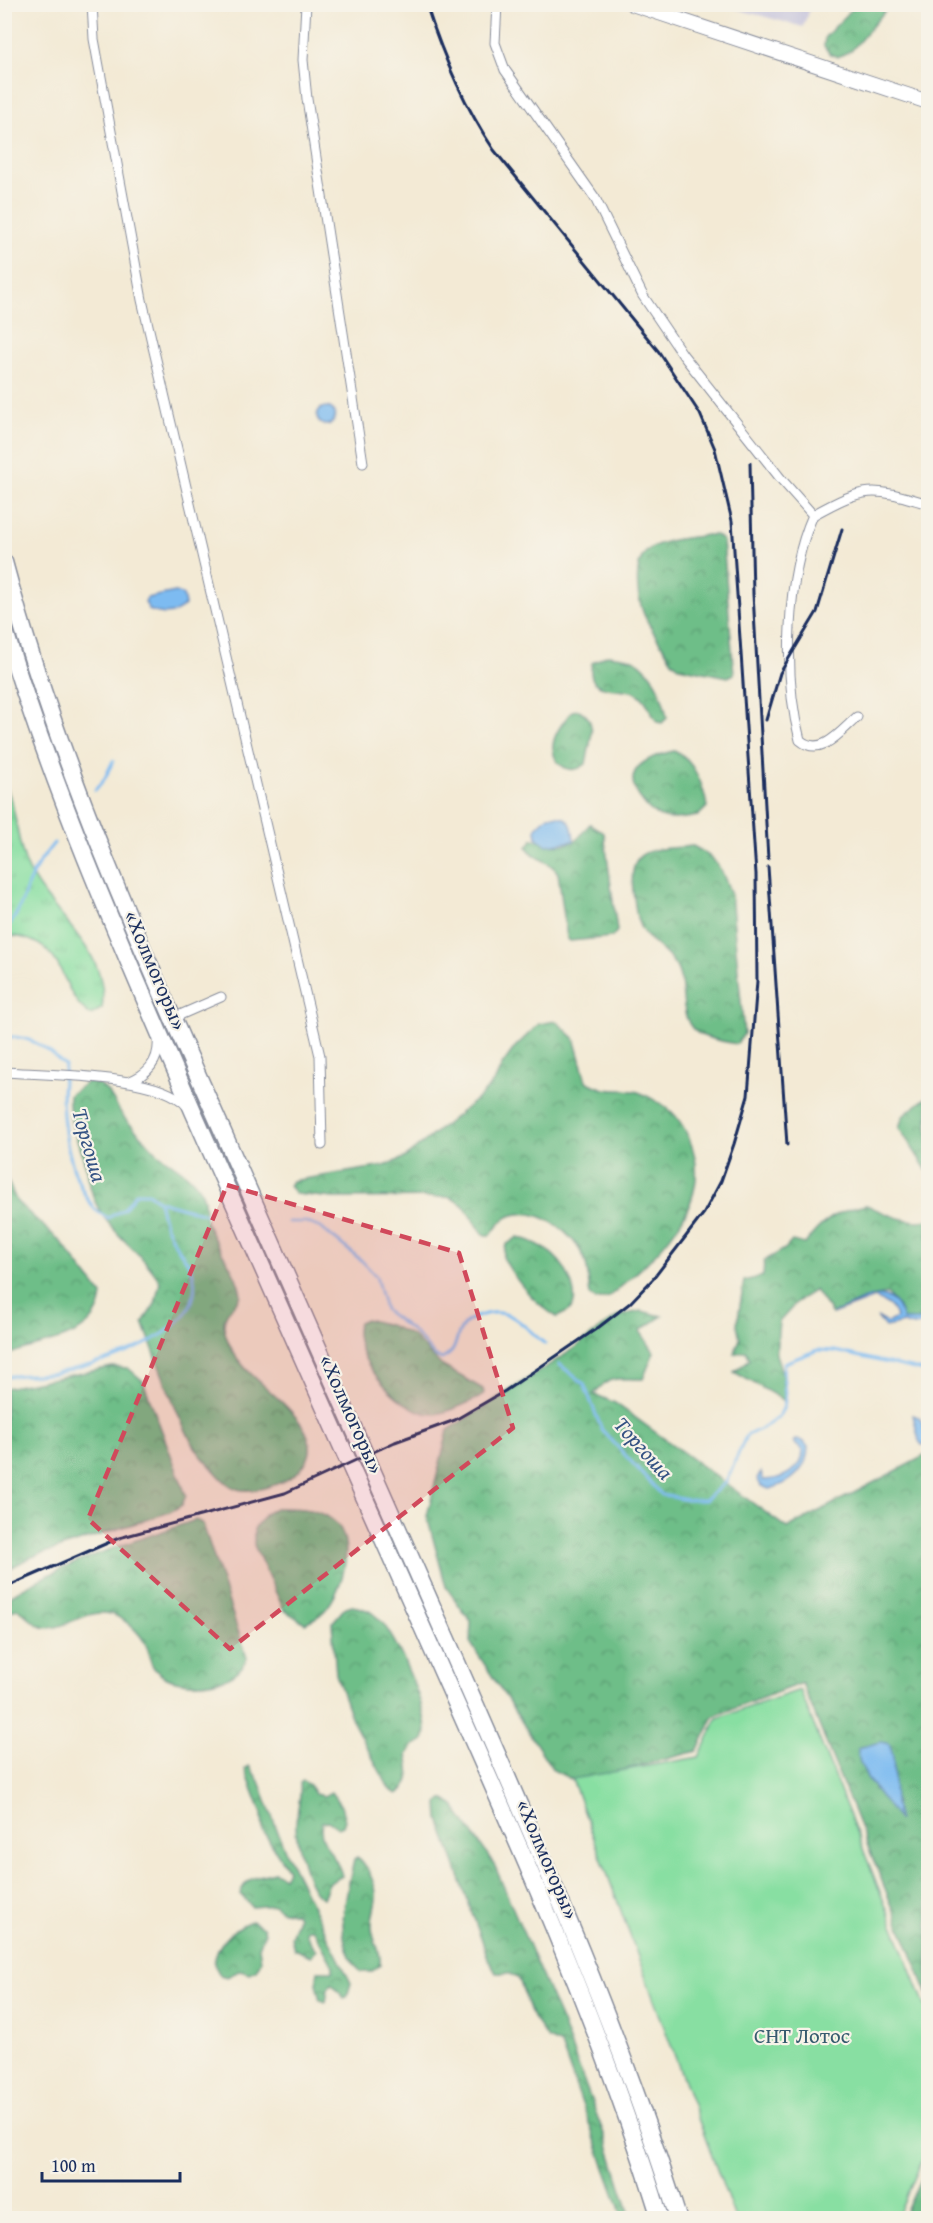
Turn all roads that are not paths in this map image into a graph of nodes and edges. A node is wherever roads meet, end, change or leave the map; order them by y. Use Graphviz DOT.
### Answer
graph roads {
  1 [pos="92,4"];
  2 [pos="306,4"];
  3 [pos="497,4"];
  4 [pos="632,4"];
  5 [pos="928,102"];
  6 [pos="363,463"];
  7 [pos="928,504"];
  8 [pos="813,514"];
  9 [pos="4,562"];
  10 [pos="4,628"];
  11 [pos="857,717"];
  12 [pos="221,997"];
  13 [pos="173,1018"];
  14 [pos="157,1028"];
  15 [pos="4,1072"];
  16 [pos="128,1082"];
  17 [pos="196,1117"];
  18 [pos="322,1145"];
  19 [pos="660,2218"];
  20 [pos="678,2218"];
  1 -- 18 [label="street"];
  2 -- 6 [label="street"];
  3 -- 8 [label="street"];
  4 -- 5 [label="street"];
  7 -- 8 [label="street"];
  8 -- 11 [label="street"];
  9 -- 13 [label="highway, «Холмогоры»"];
  10 -- 14 [label="highway, «Холмогоры»"];
  12 -- 13 [label="street"];
  13 -- 20 [label="highway, «Холмогоры»"];
  14 -- 16 [label="street"];
  14 -- 17 [label="highway, «Холмогоры»"];
  15 -- 16 [label="street"];
  16 -- 17 [label="street"];
  17 -- 19 [label="highway, «Холмогоры»"];
}
